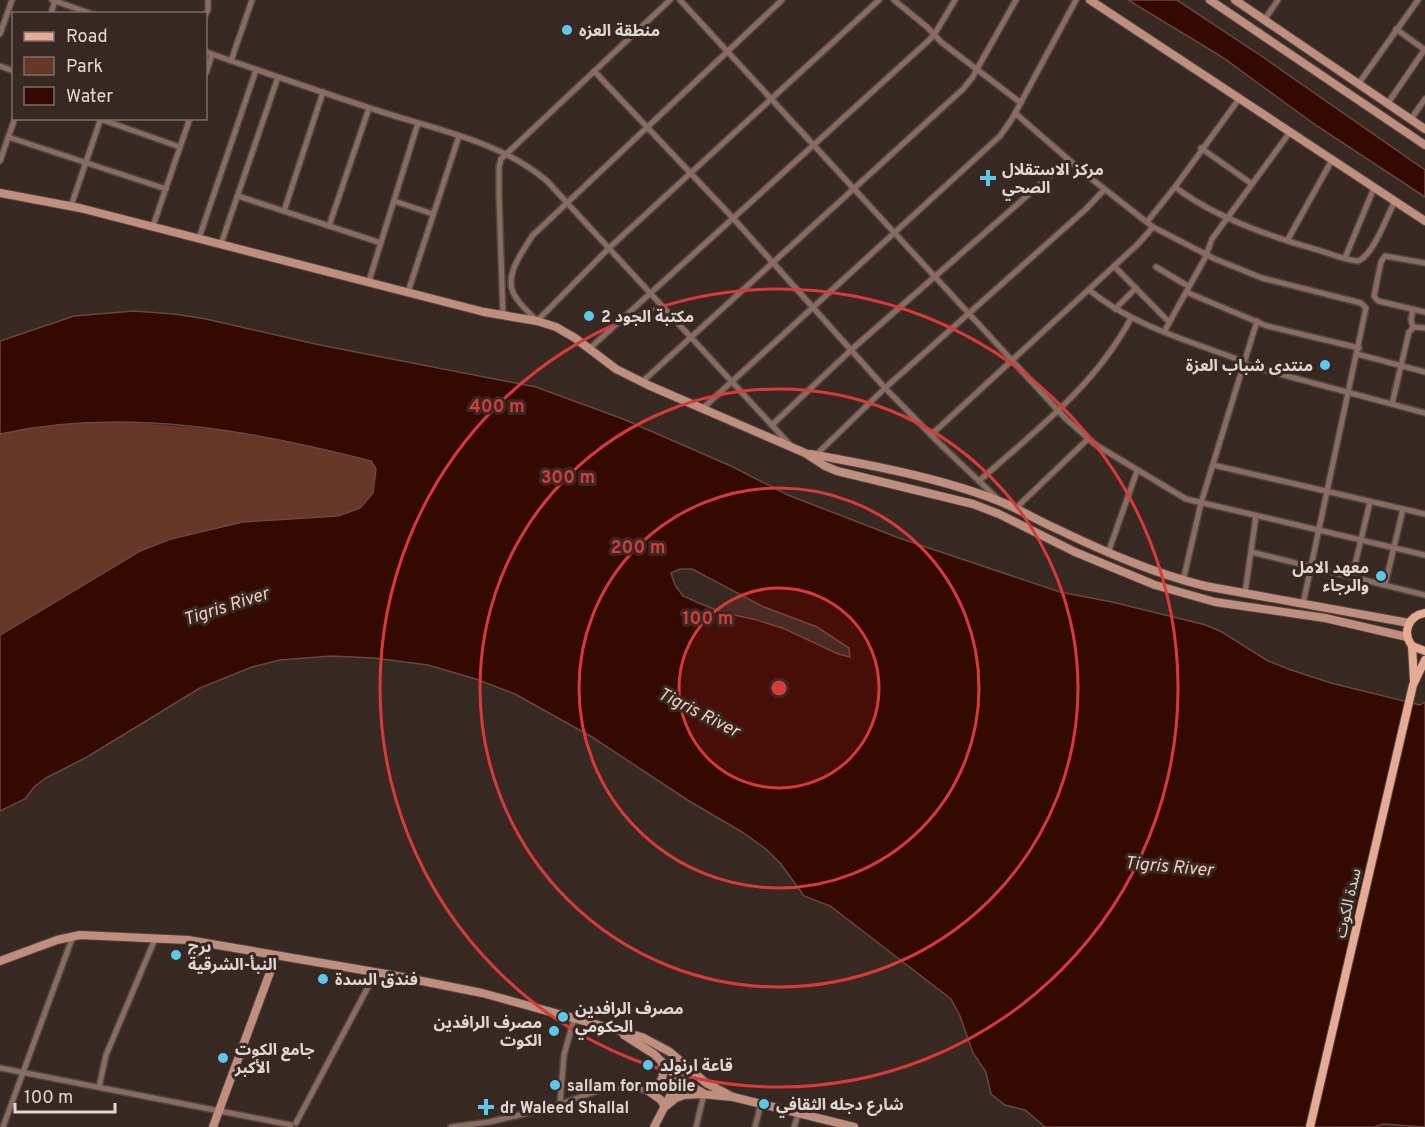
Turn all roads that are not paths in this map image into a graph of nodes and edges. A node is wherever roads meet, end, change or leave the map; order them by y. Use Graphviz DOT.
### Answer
graph roads {
  1 [pos="12,0"];
  2 [pos="54,0"];
  3 [pos="252,0"];
  4 [pos="670,0"];
  5 [pos="680,0"];
  6 [pos="782,0"];
  7 [pos="879,0"];
  8 [pos="895,0"];
  9 [pos="955,0"];
  10 [pos="1016,0"];
  11 [pos="1076,0"];
  12 [pos="1090,0"];
  13 [pos="1210,0"];
  14 [pos="1227,0"];
  15 [pos="1234,0"];
  16 [pos="1278,0"];
  17 [pos="1418,0"];
  18 [pos="1223,8"];
  19 [pos="87,12"];
  20 [pos="1265,19"];
  21 [pos="1396,29"];
  22 [pos="0,34"];
  23 [pos="934,35"];
  24 [pos="1425,49"];
  25 [pos="728,52"];
  26 [pos="209,53"];
  27 [pos="231,61"];
  28 [pos="977,69"];
  29 [pos="256,70"];
  30 [pos="594,71"];
  31 [pos="278,77"];
  32 [pos="1359,83"];
  33 [pos="323,92"];
  34 [pos="1239,99"];
  35 [pos="1425,99"];
  36 [pos="771,100"];
  37 [pos="1021,103"];
  38 [pos="1388,103"];
  39 [pos="369,108"];
  40 [pos="1015,113"];
  41 [pos="1411,119"];
  42 [pos="14,120"];
  43 [pos="100,120"];
  44 [pos="103,120"];
  45 [pos="189,120"];
  46 [pos="418,123"];
  47 [pos="648,128"];
  48 [pos="1425,129"];
  49 [pos="1290,132"];
  50 [pos="459,136"];
  51 [pos="8,137"];
  52 [pos="1425,145"];
  53 [pos="813,146"];
  54 [pos="180,147"];
  55 [pos="1201,148"];
  56 [pos="505,153"];
  57 [pos="0,160"];
  58 [pos="1068,160"];
  59 [pos="1332,160"];
  60 [pos="86,163"];
  61 [pos="691,173"];
  62 [pos="1252,184"];
  63 [pos="1175,187"];
  64 [pos="852,188"];
  65 [pos="1374,188"];
  66 [pos="166,189"];
  67 [pos="1104,190"];
  68 [pos="0,193"];
  69 [pos="238,196"];
  70 [pos="394,201"];
  71 [pos="1395,201"];
  72 [pos="567,203"];
  73 [pos="71,206"];
  74 [pos="284,211"];
  75 [pos="434,214"];
  76 [pos="1228,217"];
  77 [pos="732,218"];
  78 [pos="1425,221"];
  79 [pos="1150,225"];
  80 [pos="153,226"];
  81 [pos="329,226"];
  82 [pos="894,232"];
  83 [pos="199,238"];
  84 [pos="1287,241"];
  85 [pos="221,243"];
  86 [pos="381,243"];
  87 [pos="609,248"];
  88 [pos="1206,254"];
  89 [pos="1346,258"];
  90 [pos="772,262"];
  91 [pos="1425,263"];
  92 [pos="1114,266"];
  93 [pos="1156,267"];
  94 [pos="934,276"];
  95 [pos="369,281"];
  96 [pos="1136,288"];
  97 [pos="1187,289"];
  98 [pos="1089,290"];
  99 [pos="408,292"];
  100 [pos="650,293"];
  101 [pos="1375,299"];
  102 [pos="1365,306"];
  103 [pos="812,307"];
  104 [pos="1115,309"];
  105 [pos="1413,309"];
  106 [pos="1425,312"];
  107 [pos="969,314"];
  108 [pos="503,315"];
  109 [pos="1131,318"];
  110 [pos="537,321"];
  111 [pos="1257,321"];
  112 [pos="1169,322"];
  113 [pos="1413,327"];
  114 [pos="1425,328"];
  115 [pos="1164,332"];
  116 [pos="690,336"];
  117 [pos="589,349"];
  118 [pos="851,350"];
  119 [pos="1358,351"];
  120 [pos="1012,360"];
  121 [pos="1244,363"];
  122 [pos="1402,366"];
  123 [pos="1425,372"];
  124 [pos="731,381"];
  125 [pos="642,382"];
  126 [pos="885,388"];
  127 [pos="1349,392"];
  128 [pos="1392,404"];
  129 [pos="702,409"];
  130 [pos="1058,410"];
  131 [pos="1425,413"];
  132 [pos="772,425"];
  133 [pos="931,435"];
  134 [pos="1088,439"];
  135 [pos="792,447"];
  136 [pos="805,453"];
  137 [pos="816,455"];
  138 [pos="1213,465"];
  139 [pos="1137,471"];
  140 [pos="979,481"];
  141 [pos="1328,492"];
  142 [pos="1001,502"];
  143 [pos="1370,502"];
  144 [pos="1201,503"];
  145 [pos="1016,508"];
  146 [pos="1403,509"];
  147 [pos="1425,514"];
  148 [pos="1256,516"];
  149 [pos="1319,531"];
  150 [pos="1361,540"];
  151 [pos="1394,548"];
  152 [pos="1251,552"];
  153 [pos="1108,553"];
  154 [pos="1425,555"];
  155 [pos="1311,567"];
  156 [pos="1352,577"];
  157 [pos="1183,581"];
  158 [pos="1385,585"];
  159 [pos="1245,593"];
  160 [pos="1425,595"];
  161 [pos="1268,598"];
  162 [pos="1303,604"];
  163 [pos="1266,609"];
  164 [pos="1425,614"];
  165 [pos="1409,623"];
  166 [pos="1407,637"];
  167 [pos="1412,646"];
  168 [pos="1425,651"];
  169 [pos="1425,660"];
  170 [pos="1413,684"];
  171 [pos="73,936"];
  172 [pos="155,939"];
  173 [pos="276,956"];
  174 [pos="0,961"];
  175 [pos="376,972"];
  176 [pos="574,1019"];
  177 [pos="617,1031"];
  178 [pos="662,1060"];
  179 [pos="686,1065"];
  180 [pos="0,1068"];
  181 [pos="23,1072"];
  182 [pos="677,1082"];
  183 [pos="99,1087"];
  184 [pos="647,1090"];
  185 [pos="704,1094"];
  186 [pos="733,1097"];
  187 [pos="560,1103"];
  188 [pos="761,1104"];
  189 [pos="665,1107"];
  190 [pos="219,1110"];
  191 [pos="799,1112"];
  192 [pos="3,1117"];
  193 [pos="823,1123"];
  194 [pos="294,1125"];
  195 [pos="3,1127"];
  196 [pos="213,1127"];
  197 [pos="451,1127"];
  198 [pos="654,1127"];
  199 [pos="696,1127"];
  200 [pos="755,1127"];
  201 [pos="794,1127"];
  202 [pos="853,1127"];
  203 [pos="1310,1127"];
  1 -- 22 [label="street"];
  2 -- 19 [label="street"];
  3 -- 27 [label="street"];
  4 -- 30 [label="street"];
  5 -- 25 [label="street"];
  6 -- 25 [label="street"];
  7 -- 36 [label="street"];
  8 -- 23 [label="street"];
  9 -- 23 [label="street"];
  10 -- 28 [label="street"];
  11 -- 37 [label="street"];
  12 -- 34 [label="street"];
  13 -- 18 [label="street"];
  14 -- 18 [label="street"];
  15 -- 20 [label="street"];
  16 -- 20 [label="street"];
  17 -- 21 [label="street"];
  18 -- 52 [label="street"];
  20 -- 32 [label="street"];
  21 -- 24 [label="street"];
  21 -- 32 [label="street"];
  23 -- 28 [label="street"];
  23 -- 53 [label="street"];
  24 -- 38 [label="street"];
  25 -- 36 [label="street"];
  25 -- 47 [label="street"];
  26 -- 27 [label="street"];
  27 -- 29 [label="street"];
  28 -- 37 [label="street"];
  28 -- 64 [label="street"];
  29 -- 31 [label="street"];
  29 -- 83 [label="street"];
  30 -- 47 [label="street"];
  30 -- 56 [label="street"];
  31 -- 33 [label="street"];
  31 -- 69 [label="street"];
  32 -- 38 [label="street"];
  33 -- 39 [label="street"];
  33 -- 74 [label="street"];
  34 -- 49 [label="street"];
  34 -- 55 [label="street"];
  35 -- 41 [label="street"];
  36 -- 53 [label="street"];
  36 -- 61 [label="street"];
  37 -- 40 [label="street"];
  38 -- 41 [label="street"];
  39 -- 46 [label="street"];
  39 -- 81 [label="street"];
  40 -- 58 [label="street"];
  40 -- 82 [label="street"];
  41 -- 48 [label="street"];
  42 -- 51 [label="street"];
  43 -- 60 [label="street"];
  44 -- 54 [label="street"];
  45 -- 54 [label="street"];
  46 -- 50 [label="street"];
  46 -- 70 [label="street"];
  47 -- 61 [label="street"];
  47 -- 72 [label="street"];
  49 -- 59 [label="street"];
  49 -- 62 [label="street"];
  50 -- 56 [label="street"];
  50 -- 75 [label="street"];
  51 -- 57 [label="street"];
  51 -- 60 [label="street"];
  53 -- 64 [label="street"];
  53 -- 77 [label="street"];
  54 -- 66 [label="street"];
  55 -- 62 [label="street"];
  55 -- 63 [label="street"];
  56 -- 72 [label="street"];
  56 -- 108 [label="street"];
  58 -- 67 [label="street"];
  58 -- 94 [label="street"];
  59 -- 65 [label="street"];
  59 -- 84 [label="street"];
  60 -- 66 [label="street"];
  60 -- 73 [label="street"];
  61 -- 77 [label="street"];
  61 -- 87 [label="street"];
  62 -- 76 [label="street"];
  63 -- 76 [label="street"];
  63 -- 79 [label="street"];
  64 -- 82 [label="street"];
  64 -- 90 [label="street"];
  65 -- 71 [label="street"];
  65 -- 89 [label="street"];
  66 -- 80 [label="street"];
  67 -- 79 [label="street"];
  67 -- 107 [label="street"];
  68 -- 73 [label="street"];
  69 -- 74 [label="street"];
  69 -- 85 [label="street"];
  70 -- 75 [label="street"];
  70 -- 86 [label="street"];
  71 -- 78 [label="street"];
  71 -- 89 [label="street"];
  72 -- 87 [label="street"];
  72 -- 110 [label="street"];
  73 -- 80 [label="street"];
  74 -- 81 [label="street"];
  75 -- 99 [label="street"];
  76 -- 84 [label="street"];
  76 -- 88 [label="street"];
  77 -- 90 [label="street"];
  77 -- 100 [label="street"];
  79 -- 88 [label="street"];
  79 -- 92 [label="street"];
  80 -- 83 [label="street"];
  81 -- 86 [label="street"];
  82 -- 94 [label="street"];
  82 -- 103 [label="street"];
  83 -- 85 [label="street"];
  84 -- 89 [label="street"];
  85 -- 95 [label="street"];
  86 -- 95 [label="street"];
  87 -- 100 [label="street"];
  87 -- 110 [label="street"];
  88 -- 97 [label="street"];
  88 -- 102 [label="street"];
  90 -- 103 [label="street"];
  90 -- 116 [label="street"];
  91 -- 101 [label="street"];
  92 -- 96 [label="street"];
  92 -- 98 [label="street"];
  93 -- 97 [label="street"];
  94 -- 107 [label="street"];
  94 -- 118 [label="street"];
  95 -- 99 [label="street"];
  96 -- 104 [label="street"];
  96 -- 112 [label="street"];
  97 -- 111 [label="street"];
  97 -- 112 [label="street"];
  98 -- 104 [label="street"];
  98 -- 120 [label="street"];
  99 -- 108 [label="street"];
  100 -- 116 [label="street"];
  100 -- 117 [label="street"];
  101 -- 102 [label="street"];
  101 -- 105 [label="street"];
  102 -- 119 [label="street"];
  103 -- 118 [label="street"];
  103 -- 124 [label="street"];
  104 -- 109 [label="street"];
  105 -- 106 [label="street"];
  105 -- 113 [label="street"];
  107 -- 120 [label="street"];
  107 -- 126 [label="street"];
  108 -- 110 [label="street"];
  109 -- 115 [label="street"];
  109 -- 130 [label="street"];
  110 -- 117 [label="street"];
  111 -- 119 [label="street"];
  111 -- 121 [label="street"];
  112 -- 115 [label="street"];
  113 -- 114 [label="street"];
  113 -- 122 [label="street"];
  115 -- 121 [label="street"];
  116 -- 124 [label="street"];
  116 -- 125 [label="street"];
  117 -- 125 [label="street"];
  118 -- 126 [label="street"];
  118 -- 132 [label="street"];
  119 -- 122 [label="street"];
  119 -- 127 [label="street"];
  120 -- 130 [label="street"];
  120 -- 133 [label="street"];
  121 -- 127 [label="street"];
  121 -- 138 [label="street"];
  122 -- 123 [label="street"];
  122 -- 128 [label="street"];
  124 -- 129 [label="street"];
  124 -- 132 [label="street"];
  125 -- 129 [label="street"];
  126 -- 133 [label="street"];
  126 -- 137 [label="street"];
  127 -- 128 [label="street"];
  127 -- 141 [label="street"];
  128 -- 131 [label="street"];
  129 -- 135 [label="street"];
  130 -- 134 [label="street"];
  130 -- 140 [label="street"];
  132 -- 135 [label="street"];
  133 -- 140 [label="street"];
  134 -- 139 [label="street"];
  134 -- 145 [label="street"];
  135 -- 136 [label="street"];
  136 -- 137 [label="street"];
  136 -- 163 [label="street"];
  137 -- 142 [label="street"];
  138 -- 141 [label="street"];
  138 -- 144 [label="street"];
  139 -- 144 [label="street"];
  139 -- 153 [label="street"];
  140 -- 142 [label="street"];
  141 -- 143 [label="street"];
  141 -- 149 [label="street"];
  142 -- 145 [label="street"];
  143 -- 146 [label="street"];
  143 -- 150 [label="street"];
  144 -- 148 [label="street"];
  144 -- 157 [label="street"];
  145 -- 153 [label="street"];
  146 -- 147 [label="street"];
  146 -- 151 [label="street"];
  148 -- 149 [label="street"];
  148 -- 152 [label="street"];
  149 -- 150 [label="street"];
  149 -- 155 [label="street"];
  150 -- 151 [label="street"];
  150 -- 156 [label="street"];
  151 -- 154 [label="street"];
  151 -- 158 [label="street"];
  152 -- 155 [label="street"];
  152 -- 159 [label="street"];
  153 -- 157 [label="street"];
  155 -- 156 [label="street"];
  155 -- 162 [label="street"];
  156 -- 158 [label="street"];
  157 -- 159 [label="street"];
  158 -- 160 [label="street"];
  159 -- 161 [label="street"];
  161 -- 162 [label="street"];
  161 -- 163 [label="street"];
  162 -- 165 [label="street"];
  163 -- 166 [label="street"];
  164 -- 165 [label="main road"];
  165 -- 166 [label="main road"];
  166 -- 167 [label="main road"];
  167 -- 168 [label="main road"];
  167 -- 170 [label="main road"];
  169 -- 170 [label="main road"];
  170 -- 203 [label="main road, سدة الكوت"];
  171 -- 172 [label="street"];
  171 -- 174 [label="street"];
  171 -- 181 [label="street"];
  172 -- 173 [label="street"];
  172 -- 183 [label="street"];
  173 -- 175 [label="street"];
  173 -- 190 [label="street"];
  175 -- 176 [label="street"];
  175 -- 194 [label="street"];
  176 -- 177 [label="street"];
  176 -- 187 [label="street"];
  177 -- 178 [label="street"];
  177 -- 179 [label="street"];
  178 -- 182 [label="street"];
  178 -- 184 [label="street"];
  179 -- 182 [label="street"];
  179 -- 186 [label="street"];
  180 -- 181 [label="street"];
  181 -- 183 [label="street"];
  181 -- 192 [label="street"];
  182 -- 184 [label="street"];
  182 -- 185 [label="street"];
  182 -- 189 [label="street"];
  183 -- 190 [label="street"];
  184 -- 187 [label="street"];
  184 -- 189 [label="street"];
  185 -- 186 [label="street"];
  185 -- 189 [label="street"];
  185 -- 199 [label="street"];
  186 -- 188 [label="street"];
  187 -- 197 [label="street"];
  188 -- 191 [label="street"];
  188 -- 200 [label="street"];
  189 -- 198 [label="street"];
  190 -- 194 [label="street"];
  190 -- 196 [label="street"];
  191 -- 193 [label="street"];
  191 -- 201 [label="street"];
  192 -- 195 [label="street"];
  193 -- 202 [label="street"];
}
